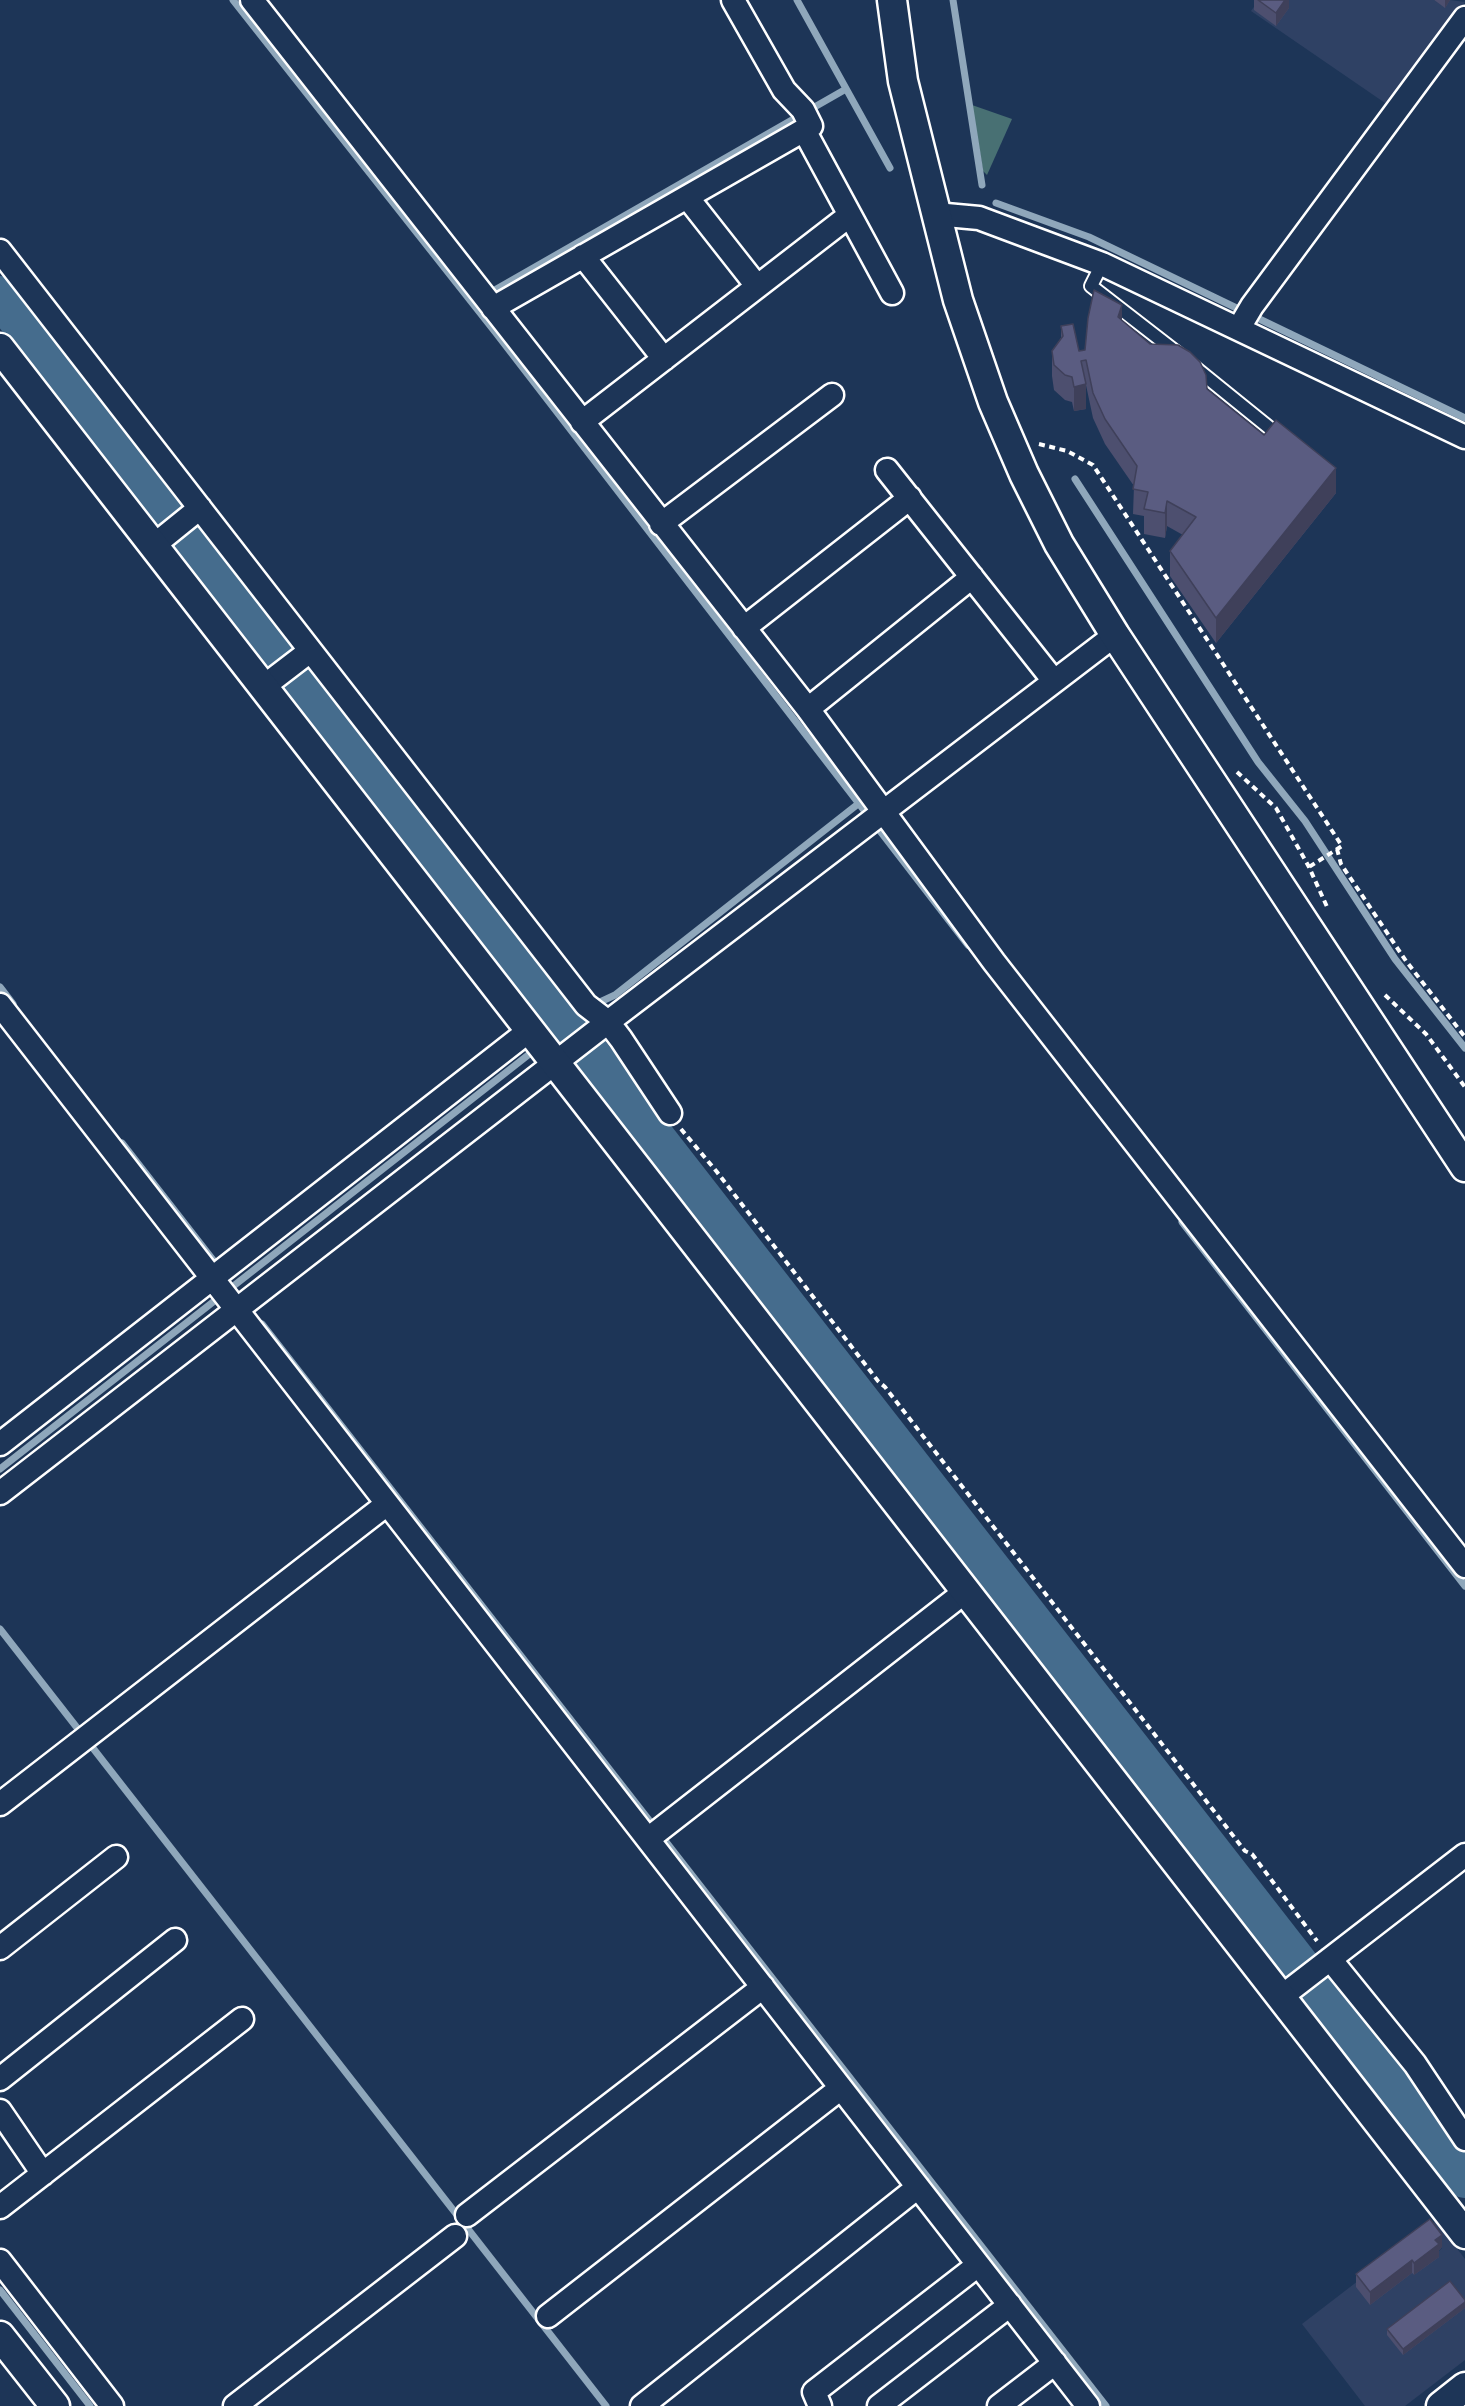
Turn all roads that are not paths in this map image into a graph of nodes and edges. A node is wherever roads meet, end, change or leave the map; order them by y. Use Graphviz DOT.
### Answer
graph roads {
  1 [pos="252,0"];
  2 [pos="733,0"];
  3 [pos="892,0"];
  4 [pos="1465,18"];
  5 [pos="805,119"];
  6 [pos="687,197"];
  7 [pos="850,214"];
  8 [pos="935,214"];
  9 [pos="0,251"];
  10 [pos="584,256"];
  11 [pos="1102,264"];
  12 [pos="757,286"];
  13 [pos="892,293"];
  14 [pos="487,300"];
  15 [pos="1244,318"];
  16 [pos="0,348"];
  17 [pos="664,359"];
  18 [pos="832,395"];
  19 [pos="582,422"];
  20 [pos="1465,437"];
  21 [pos="1297,449"];
  22 [pos="887,470"];
  23 [pos="910,498"];
  24 [pos="196,511"];
  25 [pos="661,524"];
  26 [pos="161,540"];
  27 [pos="972,578"];
  28 [pos="744,628"];
  29 [pos="1115,635"];
  30 [pos="306,654"];
  31 [pos="1053,681"];
  32 [pos="270,682"];
  33 [pos="808,709"];
  34 [pos="873,818"];
  35 [pos="0,1005"];
  36 [pos="603,1026"];
  37 [pos="530,1030"];
  38 [pos="562,1058"];
  39 [pos="670,1113"];
  40 [pos="1465,1167"];
  41 [pos="223,1286"];
  42 [pos="0,1444"];
  43 [pos="0,1494"];
  44 [pos="387,1504"];
  45 [pos="1465,1566"];
  46 [pos="966,1592"];
  47 [pos="0,1804"];
  48 [pos="654,1834"];
  49 [pos="1465,1855"];
  50 [pos="116,1857"];
  51 [pos="175,1940"];
  52 [pos="0,1948"];
  53 [pos="1307,1978"];
  54 [pos="763,1987"];
  55 [pos="242,2019"];
  56 [pos="0,2079"];
  57 [pos="841,2088"];
  58 [pos="0,2112"];
  59 [pos="1465,2139"];
  60 [pos="43,2174"];
  61 [pos="918,2187"];
  62 [pos="0,2207"];
  63 [pos="467,2215"];
  64 [pos="1465,2234"];
  65 [pos="455,2236"];
  66 [pos="0,2262"];
  67 [pos="978,2265"];
  68 [pos="1010,2305"];
  69 [pos="548,2316"];
  70 [pos="0,2336"];
  71 [pos="1055,2364"];
  72 [pos="1465,2387"];
  73 [pos="55,2406"];
  74 [pos="112,2406"];
  75 [pos="235,2406"];
  76 [pos="642,2406"];
  77 [pos="820,2406"];
  78 [pos="879,2406"];
  79 [pos="999,2406"];
  80 [pos="1088,2406"];
  81 [pos="1441,2406"];
  1 -- 14 [label="street"];
  2 -- 5 [label="street"];
  3 -- 8 [label="street"];
  4 -- 15 [label="street"];
  5 -- 6 [label="street"];
  5 -- 7 [label="street"];
  6 -- 10 [label="street"];
  6 -- 12 [label="street"];
  7 -- 12 [label="street"];
  7 -- 13 [label="street"];
  8 -- 11 [label="street"];
  8 -- 29 [label="street"];
  9 -- 24 [label="street"];
  10 -- 14 [label="street"];
  10 -- 17 [label="street"];
  11 -- 15 [label="street"];
  11 -- 21 [label="lane"];
  12 -- 17 [label="street"];
  14 -- 19 [label="street"];
  15 -- 20 [label="street"];
  16 -- 26 [label="street"];
  17 -- 19 [label="street"];
  18 -- 25 [label="street"];
  19 -- 25 [label="street"];
  22 -- 23 [label="street"];
  23 -- 27 [label="street"];
  23 -- 28 [label="street"];
  24 -- 26 [label="street"];
  24 -- 30 [label="street"];
  25 -- 28 [label="street"];
  26 -- 32 [label="street"];
  27 -- 31 [label="street"];
  27 -- 33 [label="street"];
  28 -- 33 [label="street"];
  29 -- 31 [label="street"];
  29 -- 40 [label="street"];
  30 -- 32 [label="street"];
  30 -- 36 [label="street"];
  31 -- 34 [label="street"];
  32 -- 37 [label="street"];
  33 -- 34 [label="street"];
  34 -- 36 [label="street"];
  34 -- 45 [label="street"];
  35 -- 41 [label="street"];
  36 -- 38 [label="street"];
  36 -- 39 [label="street"];
  37 -- 38 [label="street"];
  37 -- 41 [label="street"];
  38 -- 41 [label="street"];
  38 -- 46 [label="street"];
  41 -- 42 [label="street"];
  41 -- 43 [label="street"];
  41 -- 44 [label="street"];
  44 -- 47 [label="street"];
  44 -- 48 [label="street"];
  46 -- 48 [label="street"];
  46 -- 53 [label="street"];
  48 -- 54 [label="street"];
  49 -- 53 [label="street"];
  50 -- 52 [label="street"];
  51 -- 56 [label="street"];
  53 -- 59 [label="street"];
  53 -- 64 [label="street"];
  54 -- 57 [label="street"];
  54 -- 63 [label="street"];
  55 -- 60 [label="street"];
  57 -- 61 [label="street"];
  57 -- 69 [label="street"];
  58 -- 60 [label="street"];
  60 -- 62 [label="street"];
  61 -- 67 [label="street"];
  61 -- 76 [label="street"];
  65 -- 75 [label="street"];
  66 -- 74 [label="street"];
  67 -- 68 [label="street"];
  67 -- 77 [label="street"];
  68 -- 71 [label="street"];
  68 -- 78 [label="street"];
  70 -- 73 [label="street"];
  71 -- 79 [label="street"];
  71 -- 80 [label="street"];
  72 -- 81 [label="street"];
}
